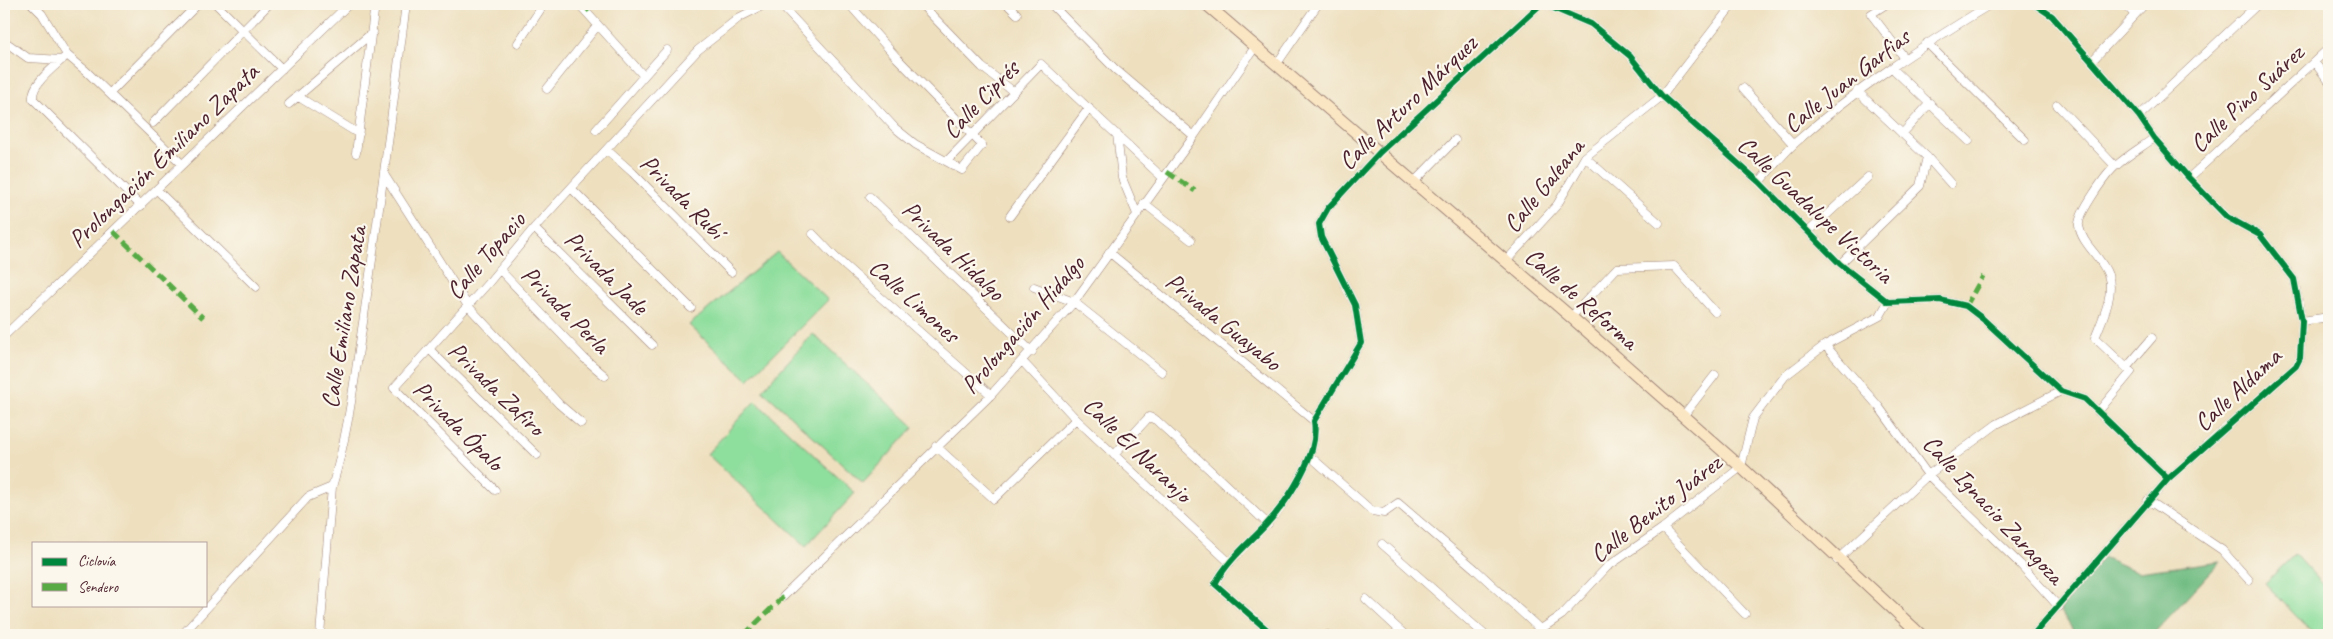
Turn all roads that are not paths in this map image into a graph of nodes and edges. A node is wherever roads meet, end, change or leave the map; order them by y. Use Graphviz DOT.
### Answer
graph roads {
  1 [pos="32,4"];
  2 [pos="198,4"];
  3 [pos="216,4"];
  4 [pos="350,4"];
  5 [pos="375,4"];
  6 [pos="406,4"];
  7 [pos="544,4"];
  8 [pos="579,4"];
  9 [pos="766,4"];
  10 [pos="780,4"];
  11 [pos="848,4"];
  12 [pos="921,4"];
  13 [pos="1007,4"];
  14 [pos="1051,4"];
  15 [pos="1318,4"];
  16 [pos="1542,4"];
  17 [pos="1733,4"];
  18 [pos="1885,4"];
  19 [pos="1991,4"];
  20 [pos="2034,4"];
  21 [pos="2125,4"];
  22 [pos="2146,4"];
  23 [pos="2258,4"];
  24 [pos="268,5"];
  25 [pos="1211,5"];
  26 [pos="1017,14"];
  27 [pos="2135,15"];
  28 [pos="598,24"];
  29 [pos="244,31"];
  30 [pos="373,32"];
  31 [pos="4,41"];
  32 [pos="518,43"];
  33 [pos="1926,43"];
  34 [pos="1255,47"];
  35 [pos="2329,48"];
  36 [pos="667,50"];
  37 [pos="1904,57"];
  38 [pos="64,58"];
  39 [pos="2092,61"];
  40 [pos="2314,62"];
  41 [pos="1276,64"];
  42 [pos="1892,68"];
  43 [pos="282,69"];
  44 [pos="643,76"];
  45 [pos="2329,81"];
  46 [pos="1743,88"];
  47 [pos="547,89"];
  48 [pos="1857,91"];
  49 [pos="1014,92"];
  50 [pos="110,93"];
  51 [pos="297,96"];
  52 [pos="1662,96"];
  53 [pos="288,104"];
  54 [pos="1930,104"];
  55 [pos="2057,105"];
  56 [pos="1089,108"];
  57 [pos="2139,116"];
  58 [pos="153,123"];
  59 [pos="596,130"];
  60 [pos="359,134"];
  61 [pos="1117,134"];
  62 [pos="1902,134"];
  63 [pos="974,135"];
  64 [pos="1194,136"];
  65 [pos="2154,138"];
  66 [pos="1455,140"];
  67 [pos="2025,140"];
  68 [pos="1969,141"];
  69 [pos="1794,144"];
  70 [pos="606,150"];
  71 [pos="1380,152"];
  72 [pos="356,153"];
  73 [pos="1585,157"];
  74 [pos="1927,157"];
  75 [pos="947,161"];
  76 [pos="182,164"];
  77 [pos="2115,166"];
  78 [pos="385,176"];
  79 [pos="1868,176"];
  80 [pos="1163,178"];
  81 [pos="2189,178"];
  82 [pos="1414,182"];
  83 [pos="1759,182"];
  84 [pos="1951,184"];
  85 [pos="572,189"];
  86 [pos="157,190"];
  87 [pos="870,198"];
  88 [pos="1144,203"];
  89 [pos="140,206"];
  90 [pos="1137,214"];
  91 [pos="1010,216"];
  92 [pos="1659,224"];
  93 [pos="534,228"];
  94 [pos="1808,232"];
  95 [pos="813,234"];
  96 [pos="1191,240"];
  97 [pos="1109,252"];
  98 [pos="1506,262"];
  99 [pos="1840,264"];
  100 [pos="499,269"];
  101 [pos="731,272"];
  102 [pos="1034,286"];
  103 [pos="256,287"];
  104 [pos="1074,302"];
  105 [pos="1888,302"];
  106 [pos="468,306"];
  107 [pos="691,308"];
  108 [pos="1715,312"];
  109 [pos="1571,317"];
  110 [pos="2329,317"];
  111 [pos="2302,321"];
  112 [pos="4,336"];
  113 [pos="2152,338"];
  114 [pos="652,344"];
  115 [pos="1825,345"];
  116 [pos="429,350"];
  117 [pos="1032,352"];
  118 [pos="1022,361"];
  119 [pos="2127,366"];
  120 [pos="1162,372"];
  121 [pos="1715,375"];
  122 [pos="605,376"];
  123 [pos="394,388"];
  124 [pos="2061,391"];
  125 [pos="991,395"];
  126 [pos="2098,412"];
  127 [pos="1683,416"];
  128 [pos="1076,419"];
  129 [pos="1314,421"];
  130 [pos="581,424"];
  131 [pos="936,446"];
  132 [pos="537,455"];
  133 [pos="1114,455"];
  134 [pos="1311,456"];
  135 [pos="1741,468"];
  136 [pos="1928,475"];
  137 [pos="2168,479"];
  138 [pos="332,487"];
  139 [pos="495,490"];
  140 [pos="2148,500"];
  141 [pos="1268,524"];
  142 [pos="1663,528"];
  143 [pos="1382,544"];
  144 [pos="1837,560"];
  145 [pos="1230,563"];
  146 [pos="2249,580"];
  147 [pos="783,597"];
  148 [pos="1366,599"];
  149 [pos="2059,607"];
  150 [pos="1745,614"];
  151 [pos="1540,630"];
  152 [pos="4,631"];
  153 [pos="9,635"];
  154 [pos="182,635"];
  155 [pos="320,635"];
  156 [pos="1273,635"];
  157 [pos="1405,635"];
  158 [pos="1485,635"];
  159 [pos="1532,635"];
  160 [pos="1921,635"];
  161 [pos="2033,635"];
  1 -- 38 [label="street"];
  2 -- 50 [label="street"];
  3 -- 29 [label="street"];
  4 -- 43 [label="street, Prolongación Emiliano Zapata"];
  5 -- 30 [label="street"];
  6 -- 78 [label="street, Calle Emiliano Zapata"];
  7 -- 32 [label="street"];
  8 -- 28 [label="street"];
  9 -- 70 [label="street, Calle Topacio"];
  10 -- 75 [label="street"];
  11 -- 63 [label="street"];
  12 -- 49 [label="street"];
  13 -- 26 [label="street"];
  14 -- 64 [label="street"];
  15 -- 41 [label="street"];
  16 -- 52 [label="street, Calle Guadalupe Victoria"];
  16 -- 71 [label="street, Calle Arturo Márquez"];
  17 -- 52 [label="street, Calle Galeana"];
  18 -- 37 [label="street"];
  19 -- 33 [label="street, Calle Juan Garfias"];
  20 -- 39 [label="street, Calle Aldama"];
  21 -- 27 [label="street"];
  22 -- 27 [label="street"];
  23 -- 57 [label="street"];
  24 -- 29 [label="street"];
  25 -- 34 [label="main road, Calle de Reforma"];
  27 -- 39 [label="street"];
  28 -- 44 [label="street"];
  28 -- 47 [label="street"];
  29 -- 43 [label="street"];
  29 -- 58 [label="street"];
  30 -- 51 [label="street"];
  30 -- 60 [label="street"];
  31 -- 38 [label="street"];
  33 -- 37 [label="street, Calle Juan Garfias"];
  33 -- 67 [label="street"];
  34 -- 41 [label="main road, Calle de Reforma"];
  34 -- 64 [label="street, Prolongación Hidalgo"];
  35 -- 40 [label="street, Calle Pino Suárez"];
  36 -- 44 [label="street"];
  37 -- 42 [label="street, Calle Juan Garfias"];
  38 -- 50 [label="street"];
  38 -- 89 [label="street"];
  39 -- 57 [label="street, Calle Aldama"];
  40 -- 45 [label="street"];
  40 -- 81 [label="street, Calle Pino Suárez"];
  41 -- 71 [label="main road, Calle de Reforma"];
  42 -- 48 [label="street, Calle Juan Garfias"];
  42 -- 54 [label="street"];
  43 -- 76 [label="street, Prolongación Emiliano Zapata"];
  44 -- 59 [label="street"];
  46 -- 69 [label="street"];
  48 -- 62 [label="street"];
  48 -- 69 [label="street, Calle Juan Garfias"];
  49 -- 56 [label="street, Calle Ciprés"];
  49 -- 63 [label="street, Calle Ciprés"];
  50 -- 76 [label="street"];
  51 -- 53 [label="street"];
  51 -- 60 [label="street"];
  52 -- 73 [label="street, Calle Galeana"];
  52 -- 83 [label="street, Calle Guadalupe Victoria"];
  54 -- 62 [label="street"];
  54 -- 68 [label="street"];
  55 -- 77 [label="street"];
  56 -- 61 [label="street"];
  56 -- 91 [label="street"];
  57 -- 65 [label="street, Calle Aldama"];
  60 -- 72 [label="street"];
  61 -- 80 [label="street"];
  61 -- 90 [label="street"];
  62 -- 74 [label="street"];
  63 -- 75 [label="street, Calle Ciprés"];
  63 -- 75 [label="street, Calle Ciprés"];
  64 -- 80 [label="street, Prolongación Hidalgo"];
  65 -- 77 [label="street"];
  65 -- 81 [label="street, Calle Aldama"];
  66 -- 82 [label="street"];
  69 -- 83 [label="street, Calle Juan Garfias"];
  70 -- 85 [label="street, Calle Topacio"];
  70 -- 101 [label="street, Privada Rubí"];
  71 -- 82 [label="main road, Calle de Reforma"];
  71 -- 129 [label="street, Calle Arturo Márquez"];
  73 -- 92 [label="street"];
  73 -- 98 [label="street, Calle Galeana"];
  74 -- 84 [label="street"];
  74 -- 99 [label="street"];
  76 -- 86 [label="street, Prolongación Emiliano Zapata"];
  77 -- 119 [label="street"];
  78 -- 106 [label="street"];
  78 -- 138 [label="street, Calle Emiliano Zapata"];
  79 -- 94 [label="street"];
  80 -- 88 [label="street, Prolongación Hidalgo"];
  81 -- 111 [label="street, Calle Aldama"];
  82 -- 98 [label="main road, Calle de Reforma"];
  83 -- 94 [label="street, Calle Guadalupe Victoria"];
  85 -- 93 [label="street, Calle Topacio"];
  85 -- 107 [label="street"];
  86 -- 89 [label="street, Prolongación Emiliano Zapata"];
  86 -- 103 [label="street"];
  87 -- 117 [label="street, Privada Hidalgo"];
  88 -- 90 [label="street, Prolongación Hidalgo"];
  88 -- 96 [label="street"];
  89 -- 112 [label="street, Prolongación Emiliano Zapata"];
  90 -- 97 [label="street, Prolongación Hidalgo"];
  93 -- 100 [label="street, Calle Topacio"];
  93 -- 114 [label="street, Privada Jade"];
  94 -- 99 [label="street, Calle Guadalupe Victoria"];
  95 -- 125 [label="street, Calle Limones"];
  97 -- 104 [label="street, Prolongación Hidalgo"];
  97 -- 129 [label="street, Privada Guayabo"];
  98 -- 109 [label="main road, Calle de Reforma"];
  99 -- 105 [label="street, Calle Guadalupe Victoria"];
  100 -- 106 [label="street, Calle Topacio"];
  100 -- 122 [label="street, Privada Perla"];
  102 -- 104 [label="street"];
  104 -- 117 [label="street, Prolongación Hidalgo"];
  104 -- 120 [label="street"];
  105 -- 115 [label="street, Calle Benito Juárez"];
  105 -- 124 [label="street, Calle Guadalupe Victoria"];
  106 -- 116 [label="street, Calle Topacio"];
  106 -- 130 [label="street"];
  108 -- 109 [label="street"];
  109 -- 127 [label="main road, Calle de Reforma"];
  110 -- 111 [label="street"];
  111 -- 137 [label="street, Calle Aldama"];
  113 -- 119 [label="street"];
  115 -- 135 [label="street, Calle Benito Juárez"];
  115 -- 136 [label="street, Calle Ignacio Zaragoza"];
  116 -- 123 [label="street, Calle Topacio"];
  116 -- 132 [label="street, Privada Zafiro"];
  117 -- 118 [label="street, Prolongación Hidalgo"];
  118 -- 125 [label="street, Prolongación Hidalgo"];
  118 -- 128 [label="street, Calle El Naranjo"];
  119 -- 126 [label="street"];
  121 -- 127 [label="street"];
  123 -- 139 [label="street, Privada Ópalo"];
  124 -- 126 [label="street, Calle Guadalupe Victoria"];
  124 -- 136 [label="street"];
  125 -- 131 [label="street, Prolongación Hidalgo"];
  126 -- 137 [label="street, Calle Guadalupe Victoria"];
  127 -- 135 [label="main road, Calle de Reforma"];
  128 -- 131 [label="street"];
  128 -- 133 [label="street, Calle El Naranjo"];
  129 -- 134 [label="street, Calle Arturo Márquez"];
  131 -- 147 [label="street, Prolongación Hidalgo"];
  133 -- 141 [label="street"];
  133 -- 145 [label="street, Calle El Naranjo"];
  134 -- 141 [label="street, Calle Arturo Márquez"];
  134 -- 151 [label="street"];
  135 -- 142 [label="street, Calle Benito Juárez"];
  135 -- 144 [label="main road, Calle de Reforma"];
  136 -- 144 [label="street"];
  136 -- 149 [label="street, Calle Ignacio Zaragoza"];
  137 -- 140 [label="street, Calle Aldama"];
  138 -- 154 [label="street"];
  138 -- 155 [label="street, Calle Emiliano Zapata"];
  140 -- 146 [label="street"];
  140 -- 149 [label="street, Calle Aldama"];
  141 -- 145 [label="street, Calle Arturo Márquez"];
  142 -- 150 [label="street"];
  142 -- 151 [label="street, Calle Benito Juárez"];
  143 -- 158 [label="street"];
  144 -- 160 [label="main road, Calle de Reforma"];
  145 -- 156 [label="street, Calle Arturo Márquez"];
  148 -- 157 [label="street"];
  149 -- 161 [label="street, Calle Aldama"];
  151 -- 159 [label="street, Calle Benito Juárez"];
  152 -- 153 [label="street"];
}
